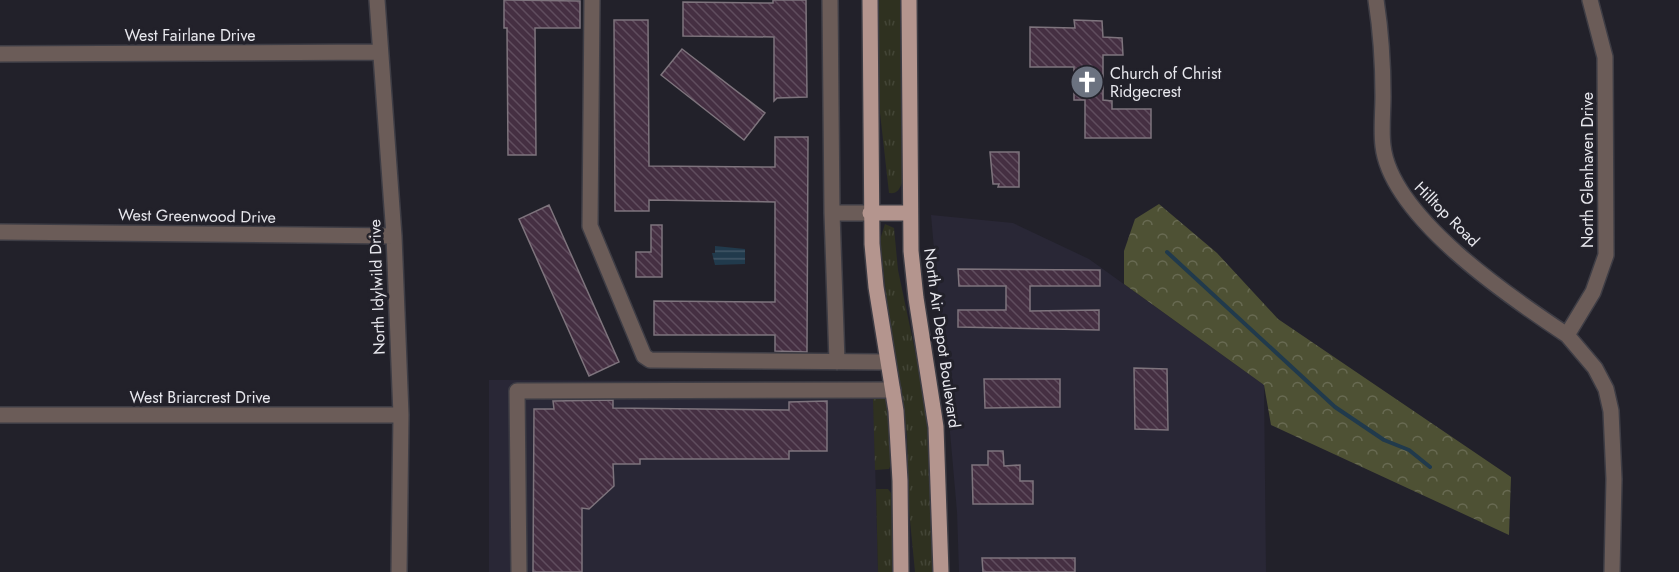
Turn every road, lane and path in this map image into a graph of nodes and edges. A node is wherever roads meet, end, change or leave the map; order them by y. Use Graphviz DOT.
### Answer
graph roads {
  1 [pos="377,0"];
  2 [pos="592,0"];
  3 [pos="830,0"];
  4 [pos="870,0"];
  5 [pos="909,0"];
  6 [pos="1376,0"];
  7 [pos="1590,0"];
  8 [pos="380,52"];
  9 [pos="0,54"];
  10 [pos="832,213"];
  11 [pos="870,213"];
  12 [pos="909,213"];
  13 [pos="0,232"];
  14 [pos="394,236"];
  15 [pos="1567,335"];
  16 [pos="837,362"];
  17 [pos="887,362"];
  18 [pos="893,390"];
  19 [pos="0,415"];
  20 [pos="401,415"];
  21 [pos="399,572"];
  22 [pos="519,572"];
  23 [pos="901,572"];
  24 [pos="941,572"];
  25 [pos="1612,572"];
  1 -- 8 [label="street, North Idylwild Drive"];
  2 -- 16 [label="street"];
  3 -- 10 [label="street"];
  4 -- 11 [label="main road"];
  5 -- 12 [label="main road, North Air Depot Boulevard"];
  6 -- 15 [label="street, Hilltop Road"];
  7 -- 15 [label="street, North Glenhaven Drive"];
  8 -- 9 [label="street, West Fairlane Drive"];
  8 -- 14 [label="street, North Idylwild Drive"];
  10 -- 11 [label="street"];
  10 -- 16 [label="street"];
  11 -- 12 [label="main road"];
  11 -- 17 [label="main road"];
  12 -- 24 [label="main road, North Air Depot Boulevard"];
  13 -- 14 [label="street, West Greenwood Drive"];
  14 -- 20 [label="street, North Idylwild Drive"];
  15 -- 25 [label="street"];
  16 -- 17 [label="street"];
  17 -- 18 [label="main road"];
  18 -- 22 [label="street"];
  18 -- 23 [label="main road"];
  19 -- 20 [label="street, West Briarcrest Drive"];
  20 -- 21 [label="street, North Idylwild Drive"];
}
